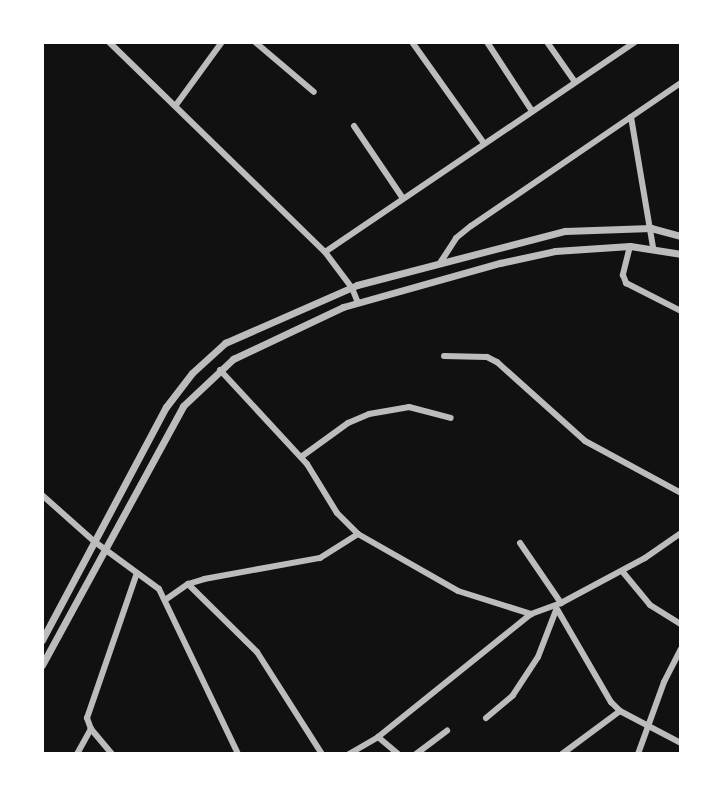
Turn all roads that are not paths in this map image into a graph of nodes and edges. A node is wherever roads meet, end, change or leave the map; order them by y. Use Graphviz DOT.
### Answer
graph roads {
  1 [pos="109,42"];
  2 [pos="222,42"];
  3 [pos="255,42"];
  4 [pos="412,42"];
  5 [pos="487,42"];
  6 [pos="547,42"];
  7 [pos="635,42"];
  8 [pos="575,82"];
  9 [pos="681,83"];
  10 [pos="314,92"];
  11 [pos="176,105"];
  12 [pos="532,111"];
  13 [pos="631,117"];
  14 [pos="354,126"];
  15 [pos="483,142"];
  16 [pos="402,197"];
  17 [pos="651,228"];
  18 [pos="681,236"];
  19 [pos="630,246"];
  20 [pos="653,247"];
  21 [pos="325,252"];
  22 [pos="681,254"];
  23 [pos="440,263"];
  24 [pos="352,288"];
  25 [pos="358,303"];
  26 [pos="681,311"];
  27 [pos="444,356"];
  28 [pos="220,370"];
  29 [pos="451,418"];
  30 [pos="301,457"];
  31 [pos="681,493"];
  32 [pos="42,495"];
  33 [pos="681,533"];
  34 [pos="358,534"];
  35 [pos="95,542"];
  36 [pos="520,543"];
  37 [pos="106,550"];
  38 [pos="622,571"];
  39 [pos="137,573"];
  40 [pos="188,584"];
  41 [pos="165,600"];
  42 [pos="559,606"];
  43 [pos="531,614"];
  44 [pos="681,624"];
  45 [pos="42,640"];
  46 [pos="681,649"];
  47 [pos="42,665"];
  48 [pos="620,711"];
  49 [pos="486,718"];
  50 [pos="647,723"];
  51 [pos="91,729"];
  52 [pos="447,731"];
  53 [pos="378,737"];
  54 [pos="681,743"];
  55 [pos="77,754"];
  56 [pos="112,754"];
  57 [pos="238,754"];
  58 [pos="322,754"];
  59 [pos="349,754"];
  60 [pos="398,754"];
  61 [pos="416,754"];
  62 [pos="562,754"];
  63 [pos="638,754"];
  1 -- 11 [label="street"];
  2 -- 11 [label="street"];
  3 -- 10 [label="street"];
  4 -- 15 [label="street"];
  5 -- 12 [label="street"];
  6 -- 8 [label="street"];
  7 -- 8 [label="street"];
  8 -- 12 [label="street"];
  9 -- 13 [label="street"];
  11 -- 21 [label="street"];
  12 -- 15 [label="street"];
  13 -- 17 [label="street"];
  13 -- 23 [label="street"];
  14 -- 16 [label="street"];
  15 -- 16 [label="street"];
  16 -- 21 [label="street"];
  17 -- 18 [label="street"];
  17 -- 20 [label="street"];
  17 -- 23 [label="street"];
  19 -- 20 [label="street"];
  19 -- 25 [label="street"];
  19 -- 26 [label="street"];
  20 -- 22 [label="street"];
  21 -- 24 [label="street"];
  23 -- 24 [label="street"];
  24 -- 25 [label="street"];
  24 -- 35 [label="street"];
  25 -- 28 [label="street"];
  27 -- 31 [label="street"];
  28 -- 30 [label="street"];
  28 -- 37 [label="street"];
  29 -- 30 [label="street"];
  30 -- 34 [label="street"];
  32 -- 35 [label="street"];
  33 -- 38 [label="street"];
  34 -- 40 [label="street"];
  34 -- 43 [label="street"];
  35 -- 37 [label="street"];
  35 -- 45 [label="street"];
  36 -- 42 [label="street"];
  37 -- 39 [label="street"];
  37 -- 47 [label="street"];
  38 -- 42 [label="street"];
  38 -- 44 [label="street"];
  39 -- 41 [label="street"];
  39 -- 51 [label="street"];
  40 -- 41 [label="street"];
  40 -- 58 [label="street"];
  41 -- 57 [label="street"];
  42 -- 43 [label="street"];
  42 -- 48 [label="street"];
  42 -- 49 [label="street"];
  43 -- 53 [label="street"];
  46 -- 50 [label="street"];
  48 -- 50 [label="street"];
  48 -- 62 [label="street"];
  50 -- 54 [label="street"];
  50 -- 63 [label="street"];
  51 -- 55 [label="street"];
  51 -- 56 [label="street"];
  52 -- 61 [label="street"];
  53 -- 59 [label="street"];
  53 -- 60 [label="street"];
}
